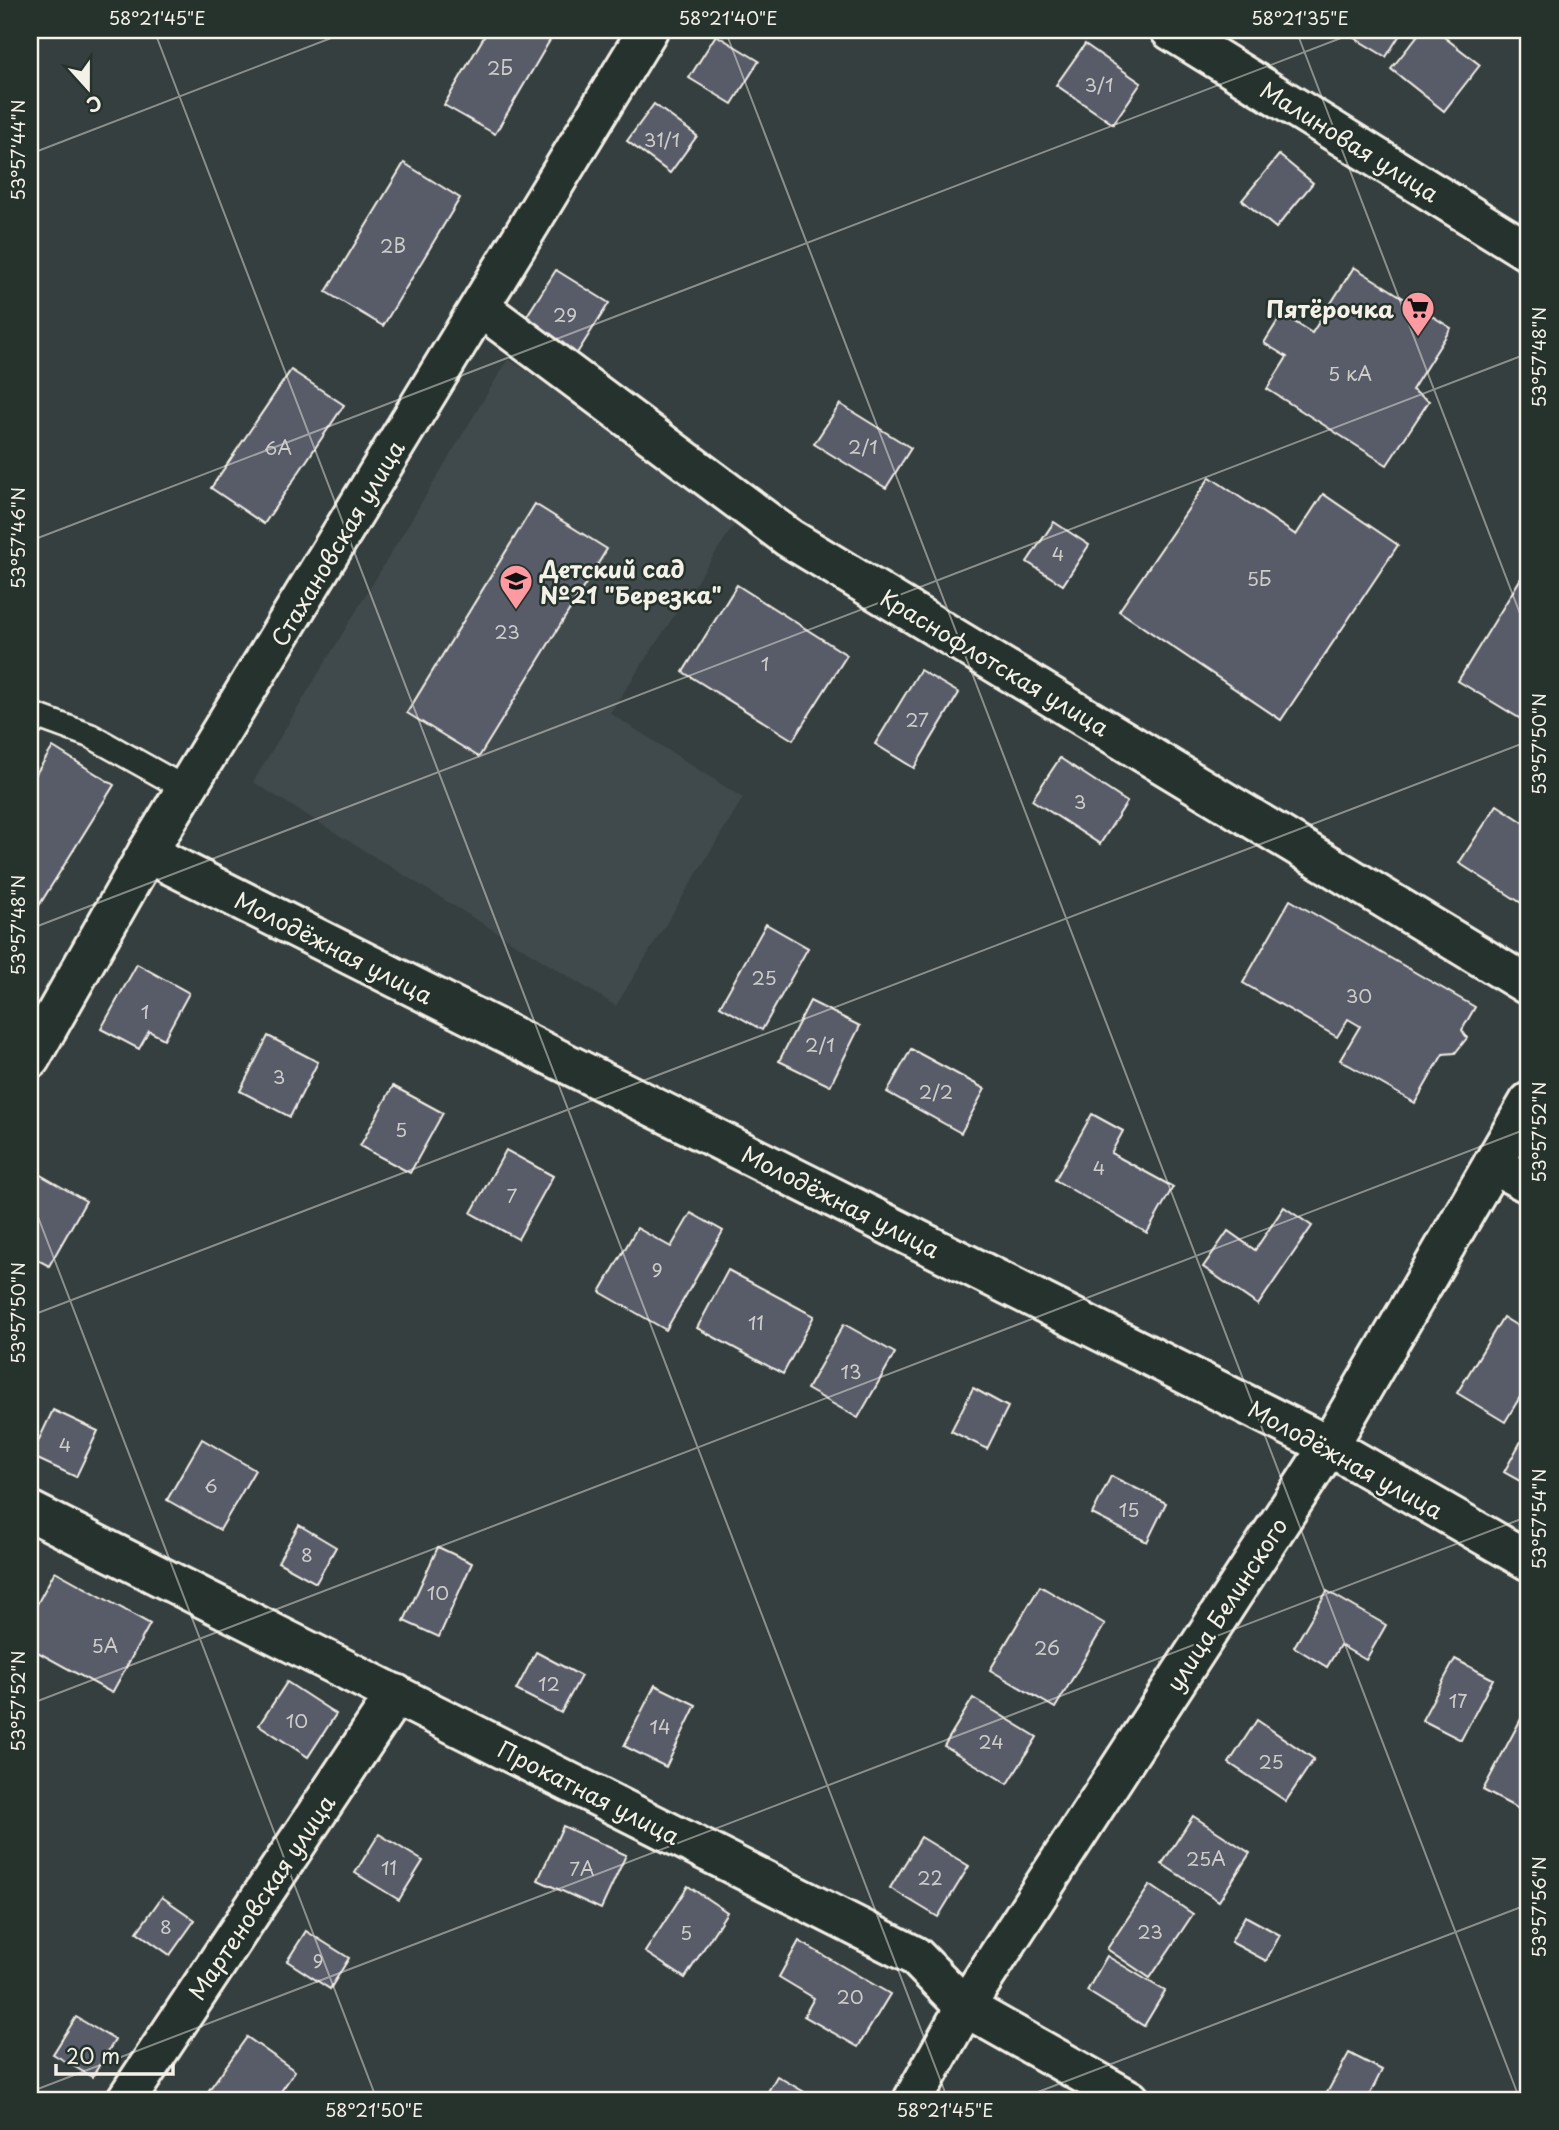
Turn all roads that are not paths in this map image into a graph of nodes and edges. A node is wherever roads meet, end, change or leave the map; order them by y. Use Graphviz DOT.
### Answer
graph roads {
  1 [pos="648,30"];
  2 [pos="1170,30"];
  3 [pos="1529,252"];
  4 [pos="481,308"];
  5 [pos="30,726"];
  6 [pos="186,789"];
  7 [pos="147,853"];
  8 [pos="1529,986"];
  9 [pos="30,1059"];
  10 [pos="1529,1102"];
  11 [pos="1493,1164"];
  12 [pos="1529,1184"];
  13 [pos="1329,1446"];
  14 [pos="30,1511"];
  15 [pos="1529,1561"];
  16 [pos="396,1694"];
  17 [pos="965,2007"];
  18 [pos="126,2100"];
  19 [pos="913,2100"];
  20 [pos="1130,2100"];
  1 -- 4 [label="street, Стахановская улица"];
  2 -- 3 [label="street, Малиновая улица"];
  4 -- 6 [label="street, Стахановская улица"];
  4 -- 8 [label="street, Краснофлотская улица"];
  5 -- 6 [label="lane"];
  6 -- 7 [label="street, Стахановская улица"];
  7 -- 9 [label="street, Стахановская улица"];
  7 -- 13 [label="street, Молодёжная улица"];
  10 -- 11 [label="street, улица Белинского"];
  11 -- 12 [label="street"];
  11 -- 13 [label="street, улица Белинского"];
  13 -- 15 [label="street, Молодёжная улица"];
  13 -- 17 [label="street, улица Белинского"];
  14 -- 16 [label="street, Прокатная улица"];
  16 -- 17 [label="street, Прокатная улица"];
  16 -- 18 [label="street, Мартеновская улица"];
  17 -- 19 [label="street, улица Белинского"];
  17 -- 20 [label="street, Прокатная улица"];
}
